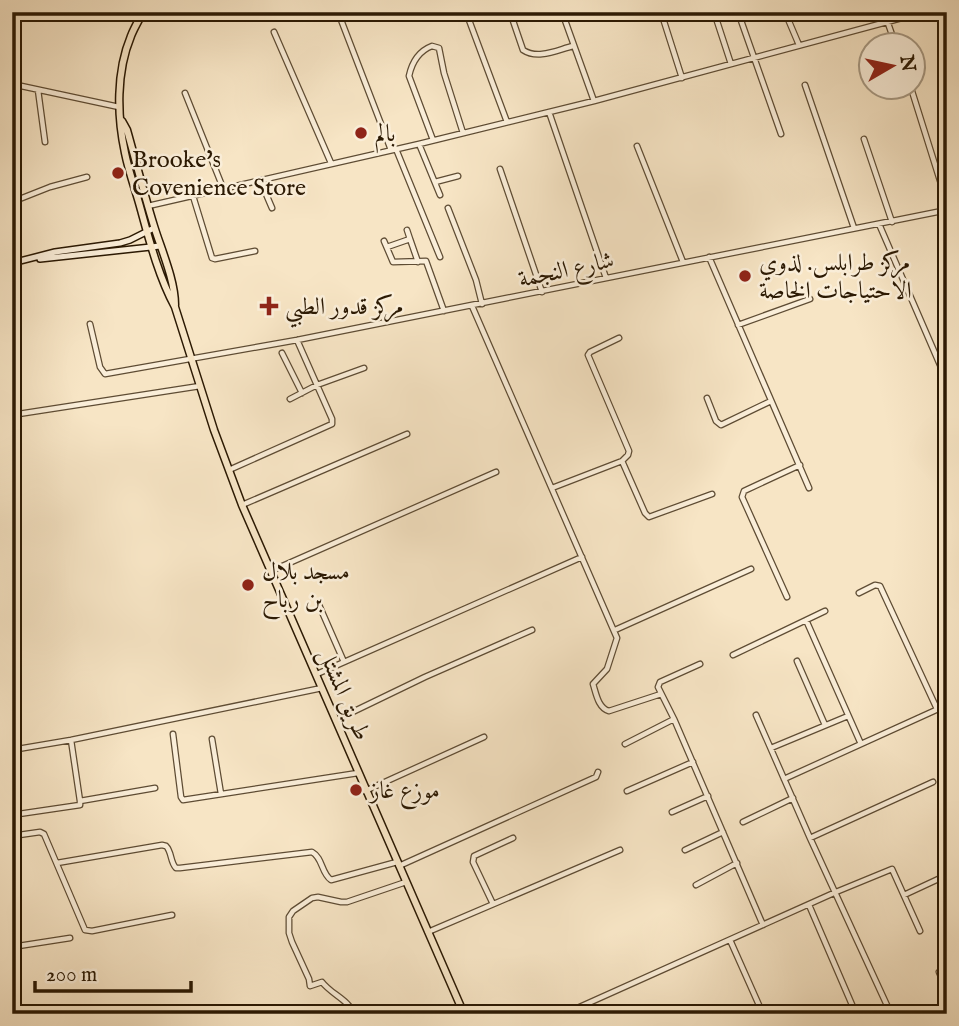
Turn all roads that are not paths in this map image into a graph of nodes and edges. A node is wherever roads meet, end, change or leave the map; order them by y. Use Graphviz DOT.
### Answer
graph roads {
  1 [pos="143,12"];
  2 [pos="338,12"];
  3 [pos="408,12"];
  4 [pos="466,12"];
  5 [pos="510,12"];
  6 [pos="661,12"];
  7 [pos="714,12"];
  8 [pos="738,12"];
  9 [pos="785,12"];
  10 [pos="884,12"];
  11 [pos="924,12"];
  12 [pos="564,13"];
  13 [pos="395,16"];
  14 [pos="888,22"];
  15 [pos="274,32"];
  16 [pos="892,32"];
  17 [pos="799,45"];
  18 [pos="573,46"];
  19 [pos="754,58"];
  20 [pos="731,64"];
  21 [pos="682,78"];
  22 [pos="12,84"];
  23 [pos="805,85"];
  24 [pos="38,90"];
  25 [pos="185,93"];
  26 [pos="594,101"];
  27 [pos="915,102"];
  28 [pos="119,107"];
  29 [pos="549,112"];
  30 [pos="120,116"];
  31 [pos="506,122"];
  32 [pos="463,133"];
  33 [pos="781,134"];
  34 [pos="864,138"];
  35 [pos="433,140"];
  36 [pos="46,142"];
  37 [pos="419,144"];
  38 [pos="637,145"];
  39 [pos="393,149"];
  40 [pos="331,163"];
  41 [pos="500,169"];
  42 [pos="458,176"];
  43 [pos="87,177"];
  44 [pos="260,180"];
  45 [pos="435,182"];
  46 [pos="223,188"];
  47 [pos="440,195"];
  48 [pos="193,196"];
  49 [pos="12,202"];
  50 [pos="947,203"];
  51 [pos="148,206"];
  52 [pos="272,208"];
  53 [pos="447,208"];
  54 [pos="947,210"];
  55 [pos="892,222"];
  56 [pos="879,224"];
  57 [pos="154,228"];
  58 [pos="854,228"];
  59 [pos="407,230"];
  60 [pos="147,231"];
  61 [pos="410,239"];
  62 [pos="160,246"];
  63 [pos="151,247"];
  64 [pos="255,251"];
  65 [pos="440,257"];
  66 [pos="709,257"];
  67 [pos="23,261"];
  68 [pos="418,262"];
  69 [pos="683,262"];
  70 [pos="12,263"];
  71 [pos="607,278"];
  72 [pos="542,292"];
  73 [pos="810,299"];
  74 [pos="482,304"];
  75 [pos="472,306"];
  76 [pos="175,307"];
  77 [pos="444,311"];
  78 [pos="90,324"];
  79 [pos="738,325"];
  80 [pos="619,338"];
  81 [pos="297,340"];
  82 [pos="282,353"];
  83 [pos="191,358"];
  84 [pos="364,368"];
  85 [pos="947,381"];
  86 [pos="317,385"];
  87 [pos="200,386"];
  88 [pos="302,393"];
  89 [pos="707,398"];
  90 [pos="290,399"];
  91 [pos="771,401"];
  92 [pos="12,415"];
  93 [pos="407,434"];
  94 [pos="622,460"];
  95 [pos="800,465"];
  96 [pos="228,470"];
  97 [pos="496,472"];
  98 [pos="552,488"];
  99 [pos="809,488"];
  100 [pos="712,494"];
  101 [pos="242,505"];
  102 [pos="582,557"];
  103 [pos="751,569"];
  104 [pos="271,571"];
  105 [pos="859,593"];
  106 [pos="787,597"];
  107 [pos="318,605"];
  108 [pos="825,611"];
  109 [pos="806,620"];
  110 [pos="532,630"];
  111 [pos="615,630"];
  112 [pos="733,655"];
  113 [pos="797,660"];
  114 [pos="344,662"];
  115 [pos="700,664"];
  116 [pos="317,674"];
  117 [pos="322,688"];
  118 [pos="661,694"];
  119 [pos="947,705"];
  120 [pos="937,709"];
  121 [pos="756,715"];
  122 [pos="848,716"];
  123 [pos="674,719"];
  124 [pos="336,720"];
  125 [pos="825,725"];
  126 [pos="173,734"];
  127 [pos="484,737"];
  128 [pos="212,739"];
  129 [pos="71,740"];
  130 [pos="625,744"];
  131 [pos="861,744"];
  132 [pos="771,748"];
  133 [pos="12,750"];
  134 [pos="693,762"];
  135 [pos="598,772"];
  136 [pos="358,773"];
  137 [pos="784,779"];
  138 [pos="933,782"];
  139 [pos="155,788"];
  140 [pos="365,791"];
  141 [pos="626,791"];
  142 [pos="221,794"];
  143 [pos="708,796"];
  144 [pos="793,798"];
  145 [pos="80,801"];
  146 [pos="672,812"];
  147 [pos="12,815"];
  148 [pos="743,822"];
  149 [pos="723,832"];
  150 [pos="12,836"];
  151 [pos="513,838"];
  152 [pos="810,838"];
  153 [pos="620,850"];
  154 [pos="685,850"];
  155 [pos="57,863"];
  156 [pos="737,863"];
  157 [pos="398,864"];
  158 [pos="947,875"];
  159 [pos="406,883"];
  160 [pos="696,885"];
  161 [pos="836,892"];
  162 [pos="904,895"];
  163 [pos="494,904"];
  164 [pos="809,905"];
  165 [pos="172,915"];
  166 [pos="763,925"];
  167 [pos="920,931"];
  168 [pos="428,932"];
  169 [pos="70,938"];
  170 [pos="730,940"];
  171 [pos="12,947"];
  172 [pos="939,972"];
  173 [pos="947,990"];
  174 [pos="12,1013"];
  175 [pos="52,1014"];
  176 [pos="354,1014"];
  177 [pos="464,1014"];
  178 [pos="564,1014"];
  179 [pos="763,1014"];
  180 [pos="856,1014"];
  181 [pos="891,1014"];
  1 -- 28 [label="main road, طريق المشتل"];
  2 -- 39 [label="street"];
  3 -- 13 [label="street"];
  4 -- 31 [label="street"];
  5 -- 18 [label="street"];
  6 -- 21 [label="street"];
  7 -- 20 [label="street"];
  8 -- 19 [label="street"];
  9 -- 17 [label="street"];
  10 -- 14 [label="street"];
  11 -- 14 [label="street"];
  12 -- 18 [label="street"];
  14 -- 16 [label="street"];
  14 -- 17 [label="street"];
  15 -- 40 [label="street"];
  17 -- 19 [label="street"];
  18 -- 26 [label="street"];
  19 -- 20 [label="street"];
  19 -- 33 [label="street"];
  20 -- 21 [label="street"];
  21 -- 26 [label="street"];
  22 -- 24 [label="street"];
  23 -- 58 [label="street"];
  24 -- 28 [label="street"];
  24 -- 36 [label="street"];
  25 -- 46 [label="street"];
  26 -- 29 [label="street"];
  27 -- 50 [label="street"];
  28 -- 30 [label="main road, طريق المشتل"];
  29 -- 31 [label="street"];
  29 -- 71 [label="street"];
  30 -- 51 [label="main road, طريق المشتل"];
  30 -- 60 [label="main road, طريق المشتل"];
  31 -- 32 [label="street"];
  32 -- 35 [label="street"];
  32 -- 35 [label="street"];
  34 -- 55 [label="street"];
  35 -- 37 [label="street"];
  37 -- 39 [label="street"];
  37 -- 45 [label="street"];
  38 -- 69 [label="street"];
  39 -- 40 [label="street"];
  39 -- 65 [label="street"];
  40 -- 44 [label="street"];
  41 -- 72 [label="street"];
  42 -- 45 [label="street"];
  43 -- 49 [label="street"];
  44 -- 46 [label="street"];
  44 -- 52 [label="street"];
  45 -- 47 [label="street"];
  46 -- 48 [label="street"];
  48 -- 51 [label="street"];
  48 -- 64 [label="street"];
  51 -- 57 [label="main road, طريق المشتل"];
  53 -- 74 [label="street"];
  54 -- 55 [label="street, شارع النجمة"];
  55 -- 56 [label="street, شارع النجمة"];
  56 -- 58 [label="street, شارع النجمة"];
  56 -- 85 [label="street"];
  57 -- 60 [label="main road"];
  57 -- 62 [label="main road, طريق المشتل"];
  58 -- 66 [label="street, شارع النجمة"];
  59 -- 61 [label="street"];
  60 -- 63 [label="main road, طريق المشتل"];
  60 -- 67 [label="main road"];
  61 -- 68 [label="street"];
  61 -- 68 [label="street"];
  62 -- 63 [label="main road"];
  62 -- 76 [label="main road, طريق المشتل"];
  63 -- 67 [label="main road"];
  63 -- 76 [label="main road, طريق المشتل"];
  66 -- 69 [label="street, شارع النجمة"];
  66 -- 79 [label="street"];
  67 -- 70 [label="main road"];
  68 -- 77 [label="street"];
  69 -- 71 [label="street, شارع النجمة"];
  71 -- 72 [label="street, شارع النجمة"];
  72 -- 74 [label="street, شارع النجمة"];
  73 -- 79 [label="street"];
  74 -- 75 [label="street, شارع النجمة"];
  75 -- 77 [label="street, شارع النجمة"];
  75 -- 98 [label="street"];
  76 -- 83 [label="main road, طريق المشتل"];
  77 -- 81 [label="street, شارع النجمة"];
  78 -- 83 [label="street, شارع النجمة"];
  79 -- 91 [label="street"];
  80 -- 94 [label="street"];
  81 -- 83 [label="street, شارع النجمة"];
  81 -- 86 [label="street"];
  82 -- 88 [label="street"];
  83 -- 87 [label="main road, طريق المشتل"];
  84 -- 86 [label="street"];
  86 -- 88 [label="street"];
  86 -- 96 [label="street"];
  87 -- 92 [label="street"];
  87 -- 96 [label="main road, طريق المشتل"];
  88 -- 90 [label="street"];
  89 -- 91 [label="street"];
  91 -- 95 [label="street"];
  93 -- 101 [label="street"];
  94 -- 98 [label="street"];
  94 -- 100 [label="street"];
  95 -- 99 [label="street"];
  95 -- 106 [label="street"];
  96 -- 101 [label="main road, طريق المشتل"];
  97 -- 104 [label="street"];
  98 -- 102 [label="street"];
  101 -- 104 [label="main road, طريق المشتل"];
  102 -- 111 [label="street"];
  102 -- 114 [label="street"];
  103 -- 111 [label="street"];
  104 -- 116 [label="main road, طريق المشتل"];
  105 -- 120 [label="street"];
  107 -- 114 [label="street"];
  108 -- 109 [label="street"];
  109 -- 112 [label="street"];
  109 -- 122 [label="street"];
  110 -- 124 [label="street"];
  111 -- 118 [label="street"];
  113 -- 125 [label="street"];
  114 -- 116 [label="street"];
  115 -- 118 [label="street"];
  116 -- 117 [label="main road, طريق المشتل"];
  117 -- 124 [label="main road, طريق المشتل"];
  117 -- 129 [label="street"];
  118 -- 123 [label="street"];
  119 -- 120 [label="street"];
  120 -- 131 [label="street"];
  121 -- 132 [label="street"];
  122 -- 125 [label="street"];
  122 -- 131 [label="street"];
  123 -- 130 [label="street"];
  123 -- 134 [label="street"];
  124 -- 136 [label="main road, طريق المشتل"];
  125 -- 132 [label="street"];
  126 -- 142 [label="street"];
  127 -- 140 [label="street"];
  128 -- 142 [label="street"];
  129 -- 133 [label="street"];
  129 -- 145 [label="street"];
  131 -- 137 [label="street"];
  132 -- 137 [label="street"];
  134 -- 141 [label="street"];
  134 -- 143 [label="street"];
  135 -- 157 [label="street"];
  136 -- 140 [label="main road, طريق المشتل"];
  136 -- 142 [label="street"];
  137 -- 144 [label="street"];
  138 -- 152 [label="street"];
  139 -- 145 [label="street"];
  140 -- 157 [label="main road, طريق المشتل"];
  143 -- 146 [label="street"];
  143 -- 149 [label="street"];
  144 -- 148 [label="street"];
  144 -- 152 [label="street"];
  145 -- 147 [label="street"];
  149 -- 154 [label="street"];
  149 -- 156 [label="street"];
  150 -- 155 [label="street"];
  151 -- 163 [label="street"];
  152 -- 161 [label="street"];
  153 -- 163 [label="street"];
  155 -- 157 [label="street"];
  155 -- 165 [label="street"];
  156 -- 160 [label="street"];
  156 -- 166 [label="street"];
  157 -- 159 [label="main road, طريق المشتل"];
  158 -- 162 [label="street"];
  159 -- 168 [label="main road, طريق المشتل"];
  159 -- 176 [label="street"];
  161 -- 162 [label="street"];
  161 -- 164 [label="street"];
  161 -- 181 [label="street"];
  162 -- 167 [label="street"];
  163 -- 168 [label="street"];
  164 -- 166 [label="street"];
  164 -- 180 [label="street"];
  166 -- 170 [label="street"];
  168 -- 177 [label="main road, طريق المشتل"];
  169 -- 171 [label="street"];
  170 -- 178 [label="street"];
  170 -- 179 [label="street"];
  172 -- 173 [label="street"];
  174 -- 175 [label="street"];
}
